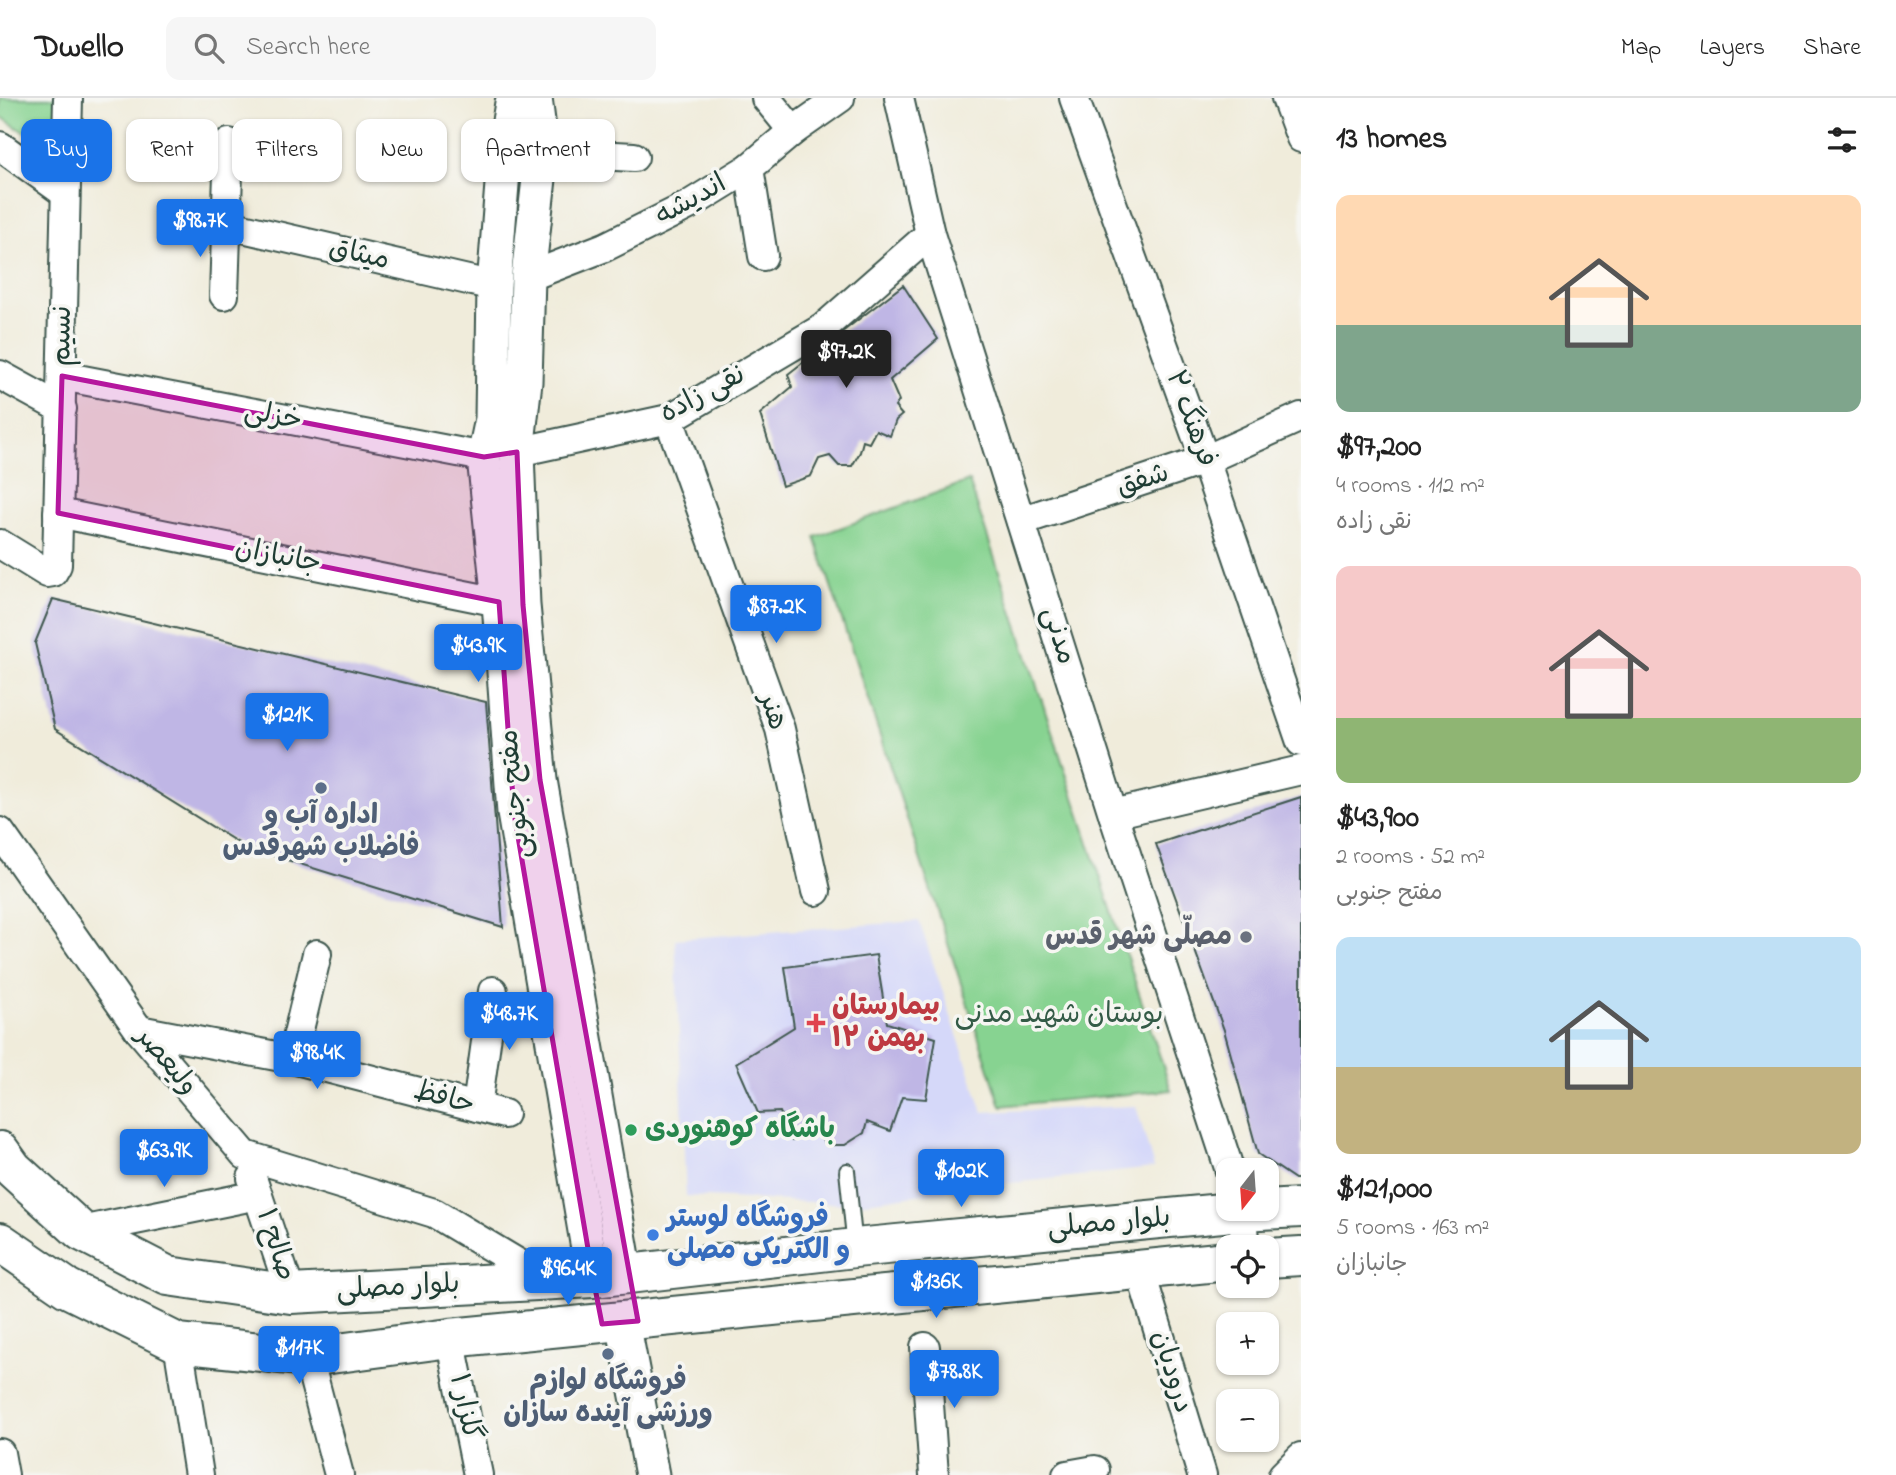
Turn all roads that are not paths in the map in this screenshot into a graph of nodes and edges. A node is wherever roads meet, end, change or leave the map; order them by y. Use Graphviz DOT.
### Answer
graph roads {
  1 [pos="68,98"];
  2 [pos="515,98"];
  3 [pos="536,98"];
  4 [pos="766,98"];
  5 [pos="840,98"];
  6 [pos="899,98"];
  7 [pos="1074,98"];
  8 [pos="1286,98"];
  9 [pos="538,119"];
  10 [pos="793,131"];
  11 [pos="1301,138"];
  12 [pos="229,143"];
  13 [pos="0,146"];
  14 [pos="615,156"];
  15 [pos="634,157"];
  16 [pos="749,168"];
  17 [pos="538,182"];
  18 [pos="65,193"];
  19 [pos="225,224"];
  20 [pos="930,234"];
  21 [pos="763,256"];
  22 [pos="527,277"];
  23 [pos="494,286"];
  24 [pos="224,295"];
  25 [pos="0,375"];
  26 [pos="62,376"];
  27 [pos="62,410"];
  28 [pos="1301,417"];
  29 [pos="668,419"];
  30 [pos="517,452"];
  31 [pos="484,457"];
  32 [pos="1205,460"];
  33 [pos="58,513"];
  34 [pos="1021,521"];
  35 [pos="0,544"];
  36 [pos="499,602"];
  37 [pos="1301,742"];
  38 [pos="1301,770"];
  39 [pos="527,782"];
  40 [pos="1113,814"];
  41 [pos="0,832"];
  42 [pos="816,891"];
  43 [pos="317,954"];
  44 [pos="493,991"];
  45 [pos="139,1030"];
  46 [pos="292,1059"];
  47 [pos="0,1151"];
  48 [pos="244,1155"];
  49 [pos="1226,1158"];
  50 [pos="847,1171"];
  51 [pos="258,1195"];
  52 [pos="1301,1208"];
  53 [pos="1244,1223"];
  54 [pos="81,1231"];
  55 [pos="0,1242"];
  56 [pos="855,1248"];
  57 [pos="1301,1256"];
  58 [pos="1279,1257"];
  59 [pos="1216,1262"];
  60 [pos="1140,1270"];
  61 [pos="609,1276"];
  62 [pos="546,1280"];
  63 [pos="291,1294"];
  64 [pos="621,1322"];
  65 [pos="450,1338"];
  66 [pos="178,1343"];
  67 [pos="925,1348"];
  68 [pos="308,1357"];
  69 [pos="0,1453"];
  70 [pos="1301,1457"];
  71 [pos="1095,1470"];
  72 [pos="4,1475"];
  73 [pos="199,1475"];
  74 [pos="339,1475"];
  75 [pos="478,1475"];
  76 [pos="652,1475"];
  77 [pos="934,1475"];
  78 [pos="1067,1475"];
  79 [pos="1202,1475"];
  80 [pos="1283,1475"];
  1 -- 18 [label="street, نسیم"];
  2 -- 23 [label="street, مفتح جنوبی"];
  3 -- 9 [label="street, مفتح جنوبی"];
  4 -- 10 [label="street"];
  5 -- 10 [label="street, اندیشه"];
  6 -- 20 [label="street, مدنی"];
  7 -- 32 [label="street, فرهنگ ۲"];
  8 -- 11 [label="street"];
  10 -- 16 [label="street, اندیشه"];
  12 -- 19 [label="street"];
  13 -- 18 [label="street"];
  14 -- 15 [label="street"];
  16 -- 21 [label="street"];
  16 -- 22 [label="street, اندیشه"];
  17 -- 22 [label="street, مفتح جنوبی"];
  18 -- 26 [label="street, نسیم"];
  19 -- 23 [label="street, میثاق"];
  19 -- 24 [label="street"];
  20 -- 29 [label="street, نقی زاده"];
  20 -- 34 [label="street, مدنی"];
  22 -- 30 [label="street, مفتح جنوبی"];
  23 -- 31 [label="street, مفتح جنوبی"];
  25 -- 27 [label="street"];
  26 -- 27 [label="street, نسیم"];
  26 -- 31 [label="street, خزلی"];
  27 -- 33 [label="street, نسیم"];
  28 -- 32 [label="street, شفق"];
  29 -- 30 [label="street, نقی زاده"];
  29 -- 42 [label="street, هنر"];
  30 -- 31 [label="street"];
  30 -- 39 [label="street, مفتح جنوبی"];
  31 -- 36 [label="street, مفتح جنوبی"];
  32 -- 34 [label="street, شفق"];
  32 -- 37 [label="street, فرهنگ ۲"];
  33 -- 35 [label="street, نسیم"];
  33 -- 36 [label="street, جانبازان"];
  34 -- 40 [label="street, مدنی"];
  36 -- 39 [label="street, مفتح جنوبی"];
  38 -- 40 [label="street"];
  39 -- 61 [label="street, مفتح جنوبی"];
  40 -- 49 [label="street, مدنی"];
  41 -- 45 [label="street, ولیعصر"];
  43 -- 46 [label="street"];
  44 -- 46 [label="street, حافظ"];
  45 -- 46 [label="street, حافظ"];
  45 -- 48 [label="street, ولیعصر"];
  47 -- 54 [label="main road, بلوار مصلی"];
  48 -- 51 [label="street, صالح ۱"];
  48 -- 62 [label="street"];
  50 -- 56 [label="lane"];
  51 -- 54 [label="street"];
  51 -- 63 [label="street, صالح ۱"];
  52 -- 53 [label="main road, بلوار مصلی"];
  53 -- 56 [label="main road, بلوار مصلی"];
  54 -- 63 [label="main road, بلوار مصلی"];
  55 -- 66 [label="main road, بلوار مصلی"];
  56 -- 61 [label="main road, بلوار مصلی"];
  57 -- 58 [label="main road"];
  59 -- 60 [label="main road, بلوار مصلی"];
  60 -- 64 [label="main road, بلوار مصلی"];
  60 -- 79 [label="street, درودیان"];
  61 -- 62 [label="main road, بلوار مصلی"];
  61 -- 64 [label="main road"];
  62 -- 63 [label="main road, بلوار مصلی"];
  64 -- 65 [label="main road, بلوار مصلی"];
  64 -- 76 [label="street"];
  65 -- 68 [label="main road, بلوار مصلی"];
  65 -- 75 [label="street, گلزار ۱"];
  66 -- 68 [label="main road, بلوار مصلی"];
  66 -- 73 [label="street"];
  67 -- 77 [label="street"];
  68 -- 74 [label="street"];
  69 -- 72 [label="street"];
  70 -- 80 [label="street"];
  71 -- 78 [label="street"];
}
